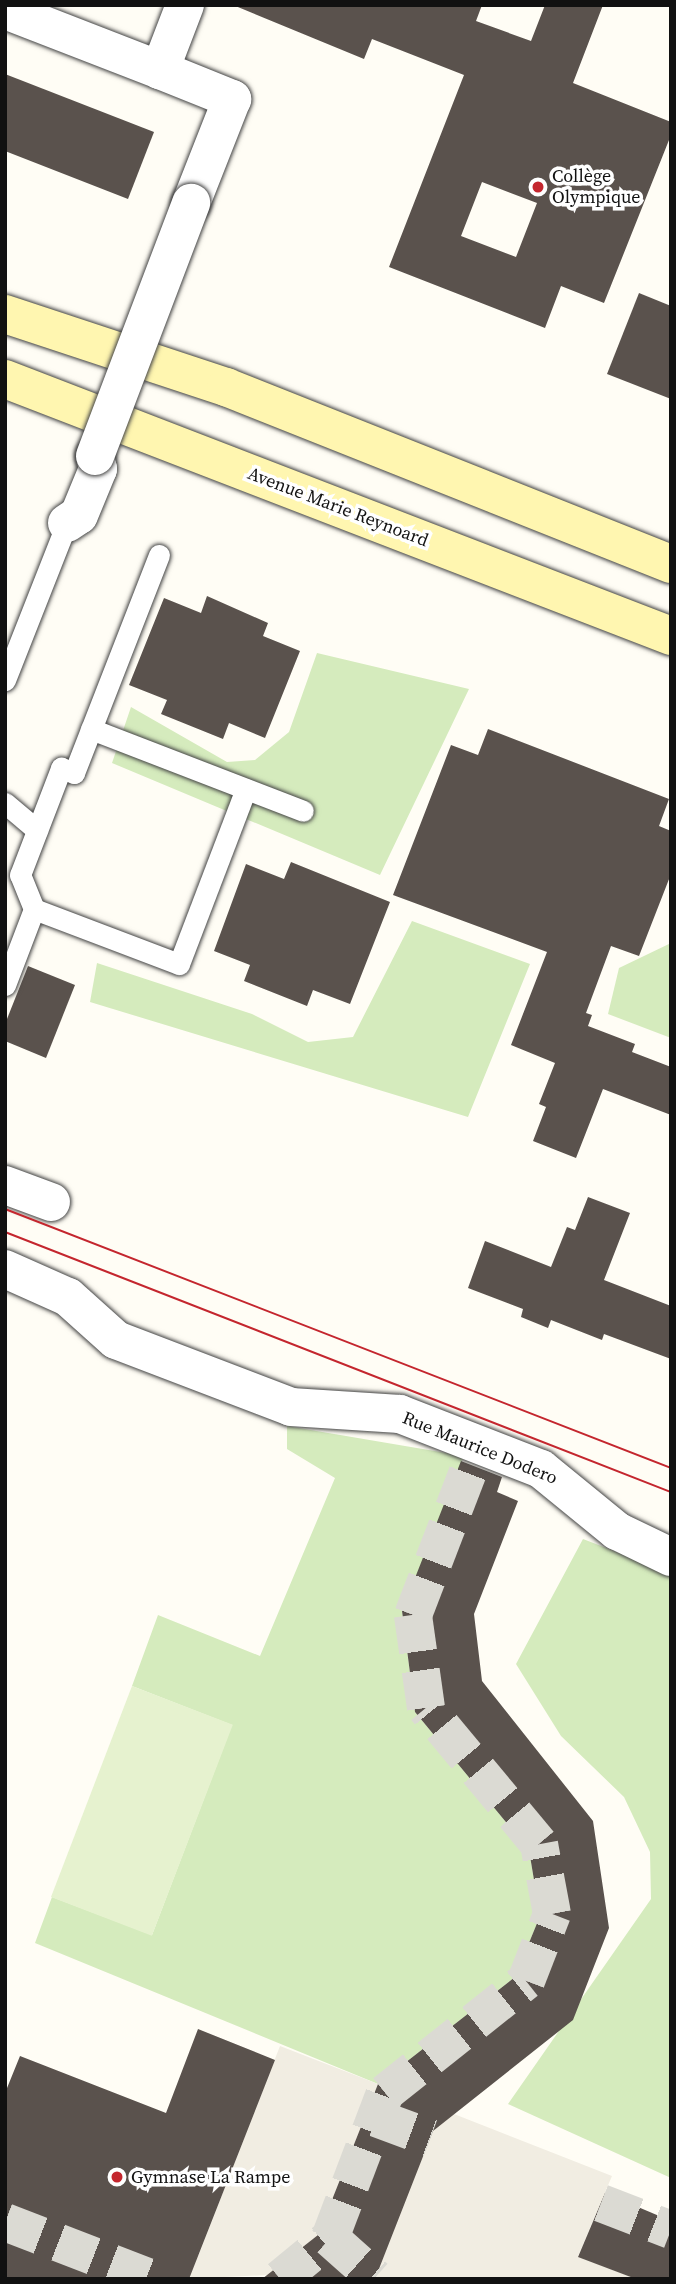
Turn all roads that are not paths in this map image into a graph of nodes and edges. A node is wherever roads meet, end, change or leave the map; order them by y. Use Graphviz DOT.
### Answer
graph roads {
  1 [pos="185,5"];
  2 [pos="5,10"];
  3 [pos="160,70"];
  4 [pos="5,314"];
  5 [pos="5,379"];
  6 [pos="66,523"];
  7 [pos="159,555"];
  8 [pos="671,564"];
  9 [pos="671,636"];
  10 [pos="5,680"];
  11 [pos="91,729"];
  12 [pos="246,789"];
  13 [pos="5,803"];
  14 [pos="303,811"];
  15 [pos="37,830"];
  16 [pos="34,909"];
  17 [pos="5,985"];
  18 [pos="5,1185"];
  19 [pos="51,1202"];
  20 [pos="5,1269"];
  21 [pos="671,1557"];
  1 -- 3 [label="street"];
  2 -- 3 [label="street"];
  3 -- 6 [label="street, bridge"];
  4 -- 8 [label="main road"];
  5 -- 9 [label="main road, Avenue Marie Reynoard"];
  6 -- 10 [label="lane"];
  7 -- 11 [label="lane"];
  11 -- 12 [label="lane"];
  11 -- 15 [label="lane"];
  12 -- 14 [label="lane"];
  12 -- 16 [label="lane"];
  13 -- 15 [label="lane"];
  15 -- 16 [label="lane"];
  16 -- 17 [label="lane"];
  18 -- 19 [label="street"];
  20 -- 21 [label="street, Rue Maurice Dodero"];
}
